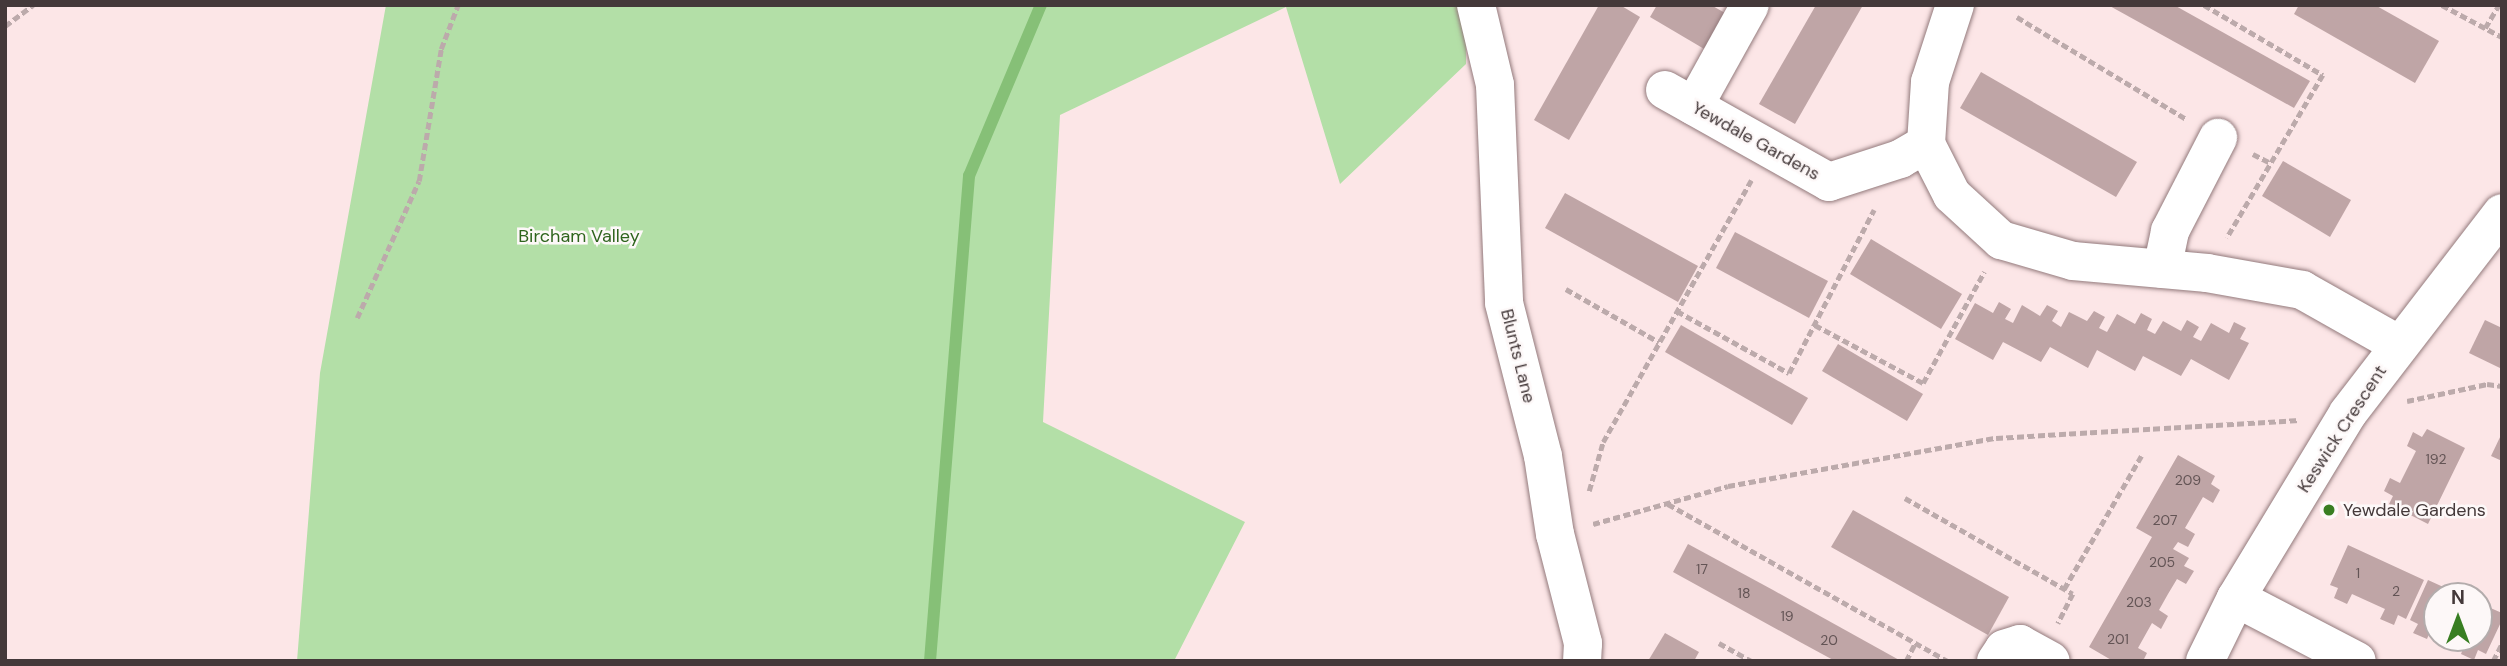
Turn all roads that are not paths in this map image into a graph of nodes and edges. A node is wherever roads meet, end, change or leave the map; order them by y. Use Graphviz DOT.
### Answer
graph roads {
  1 [pos="1476,5"];
  2 [pos="1750,5"];
  3 [pos="1955,5"];
  4 [pos="2218,138"];
  5 [pos="1913,152"];
  6 [pos="2502,213"];
  7 [pos="2162,269"];
  8 [pos="2398,344"];
  9 [pos="2236,598"];
  10 [pos="2046,658"];
  11 [pos="1583,661"];
  12 [pos="1996,661"];
  13 [pos="2205,661"];
  14 [pos="2357,661"];
  1 -- 11 [label="street, Blunts Lane"];
  2 -- 5 [label="street, Yewdale Gardens"];
  3 -- 5 [label="street"];
  4 -- 7 [label="street"];
  5 -- 7 [label="street"];
  6 -- 8 [label="street, Keswick Crescent"];
  7 -- 8 [label="street"];
  8 -- 9 [label="street, Keswick Crescent"];
  9 -- 13 [label="street, Keswick Crescent"];
  9 -- 14 [label="street"];
  10 -- 12 [label="street"];
}
